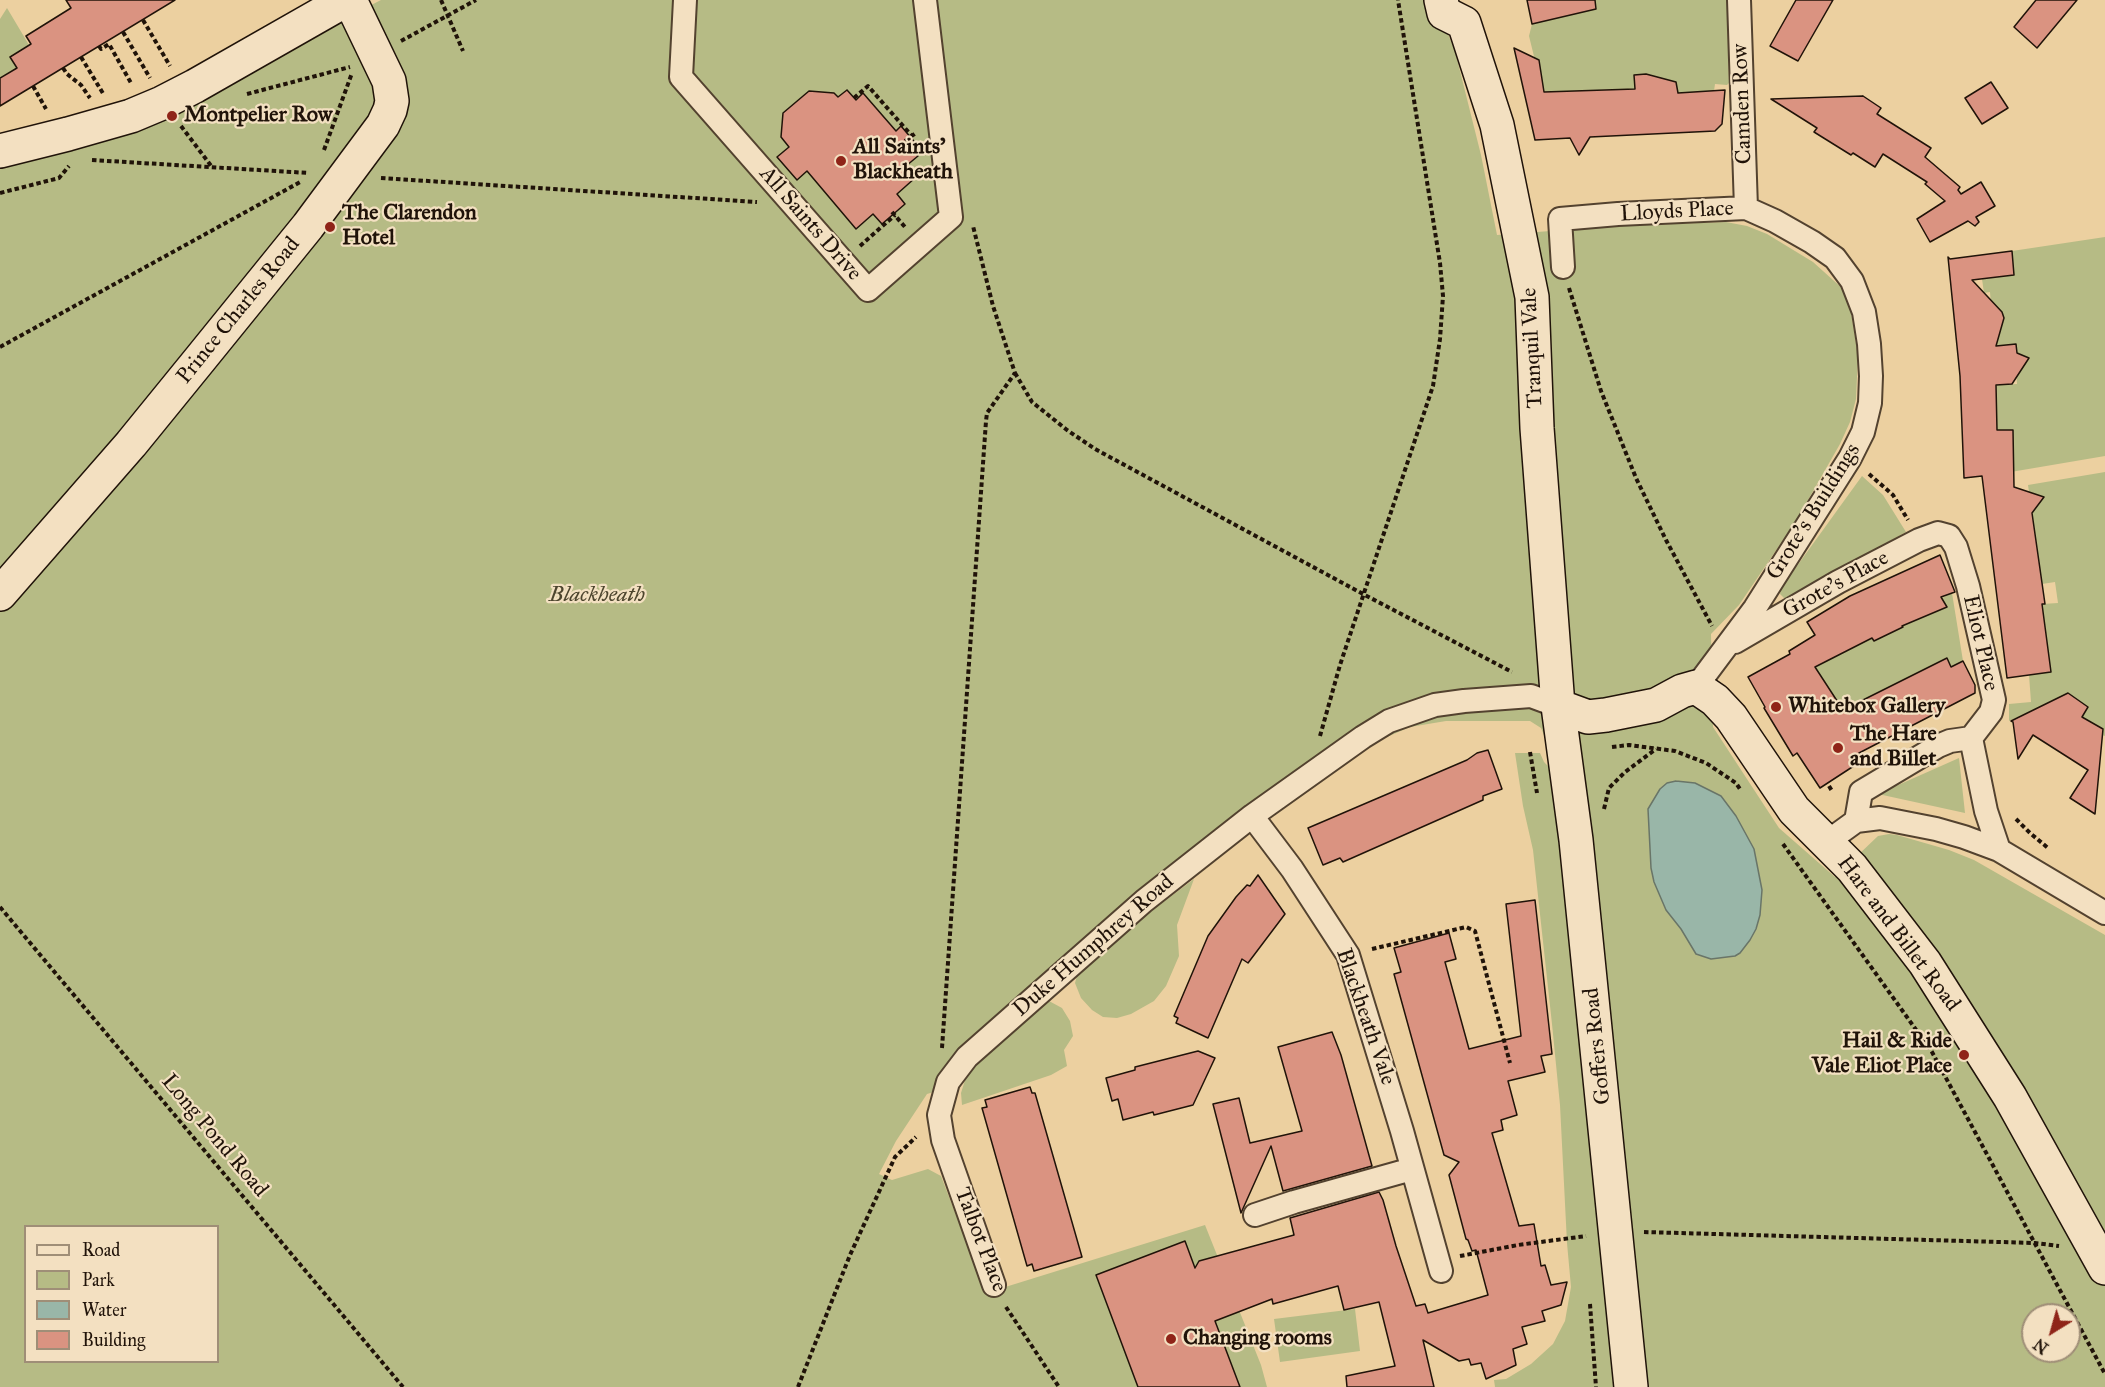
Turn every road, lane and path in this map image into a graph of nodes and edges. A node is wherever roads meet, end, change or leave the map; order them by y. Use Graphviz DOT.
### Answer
graph roads {
  1 [pos="348,0"];
  2 [pos="441,0"];
  3 [pos="476,0"];
  4 [pos="685,0"];
  5 [pos="925,0"];
  6 [pos="1398,0"];
  7 [pos="1441,0"];
  8 [pos="1739,0"];
  9 [pos="1468,12"];
  10 [pos="447,15"];
  11 [pos="142,20"];
  12 [pos="123,32"];
  13 [pos="399,42"];
  14 [pos="99,46"];
  15 [pos="463,51"];
  16 [pos="81,57"];
  17 [pos="63,68"];
  18 [pos="184,78"];
  19 [pos="152,82"];
  20 [pos="33,86"];
  21 [pos="134,89"];
  22 [pos="241,95"];
  23 [pos="854,98"];
  24 [pos="105,99"];
  25 [pos="93,104"];
  26 [pos="49,113"];
  27 [pos="175,118"];
  28 [pos="911,135"];
  29 [pos="923,139"];
  30 [pos="904,141"];
  31 [pos="0,151"];
  32 [pos="323,152"];
  33 [pos="75,159"];
  34 [pos="86,160"];
  35 [pos="212,167"];
  36 [pos="378,177"];
  37 [pos="0,193"];
  38 [pos="763,202"];
  39 [pos="1746,208"];
  40 [pos="895,215"];
  41 [pos="973,225"];
  42 [pos="856,250"];
  43 [pos="1563,267"];
  44 [pos="1852,281"];
  45 [pos="0,347"];
  46 [pos="1015,373"];
  47 [pos="1850,458"];
  48 [pos="1913,529"];
  49 [pos="1949,536"];
  50 [pos="0,594"];
  51 [pos="1363,594"];
  52 [pos="1720,639"];
  53 [pos="1512,672"];
  54 [pos="1696,687"];
  55 [pos="1558,706"];
  56 [pos="1971,738"];
  57 [pos="1319,741"];
  58 [pos="1605,747"];
  59 [pos="1743,792"];
  60 [pos="1252,816"];
  61 [pos="2010,818"];
  62 [pos="1856,821"];
  63 [pos="1777,835"];
  64 [pos="1827,842"];
  65 [pos="2050,849"];
  66 [pos="1999,850"];
  67 [pos="0,907"];
  68 [pos="2105,913"];
  69 [pos="1350,959"];
  70 [pos="1510,1063"];
  71 [pos="948,1082"];
  72 [pos="939,1115"];
  73 [pos="1412,1169"];
  74 [pos="1255,1215"];
  75 [pos="1641,1232"];
  76 [pos="1566,1239"];
  77 [pos="2035,1243"];
  78 [pos="2068,1247"];
  79 [pos="1440,1266"];
  80 [pos="2105,1268"];
  81 [pos="994,1285"];
  82 [pos="2105,1374"];
  83 [pos="403,1387"];
  84 [pos="798,1387"];
  85 [pos="1059,1387"];
  86 [pos="1631,1387"];
  1 -- 18 [label="street"];
  1 -- 50 [label="street, Prince Charles Road"];
  2 -- 10 [label="path"];
  3 -- 10 [label="path"];
  4 -- 5 [label="street, All Saints Drive"];
  6 -- 51 [label="path"];
  7 -- 9 [label="street"];
  8 -- 39 [label="street, Camden Row"];
  9 -- 55 [label="street, Tranquil Vale"];
  10 -- 13 [label="path"];
  10 -- 15 [label="path"];
  11 -- 18 [label="path"];
  12 -- 19 [label="path"];
  14 -- 21 [label="path"];
  16 -- 24 [label="path"];
  17 -- 25 [label="path"];
  18 -- 31 [label="street"];
  20 -- 26 [label="path"];
  22 -- 32 [label="path"];
  23 -- 28 [label="path"];
  27 -- 35 [label="path"];
  28 -- 29 [label="path"];
  28 -- 30 [label="path"];
  33 -- 37 [label="path"];
  34 -- 35 [label="path"];
  35 -- 45 [label="path"];
  36 -- 38 [label="path"];
  39 -- 43 [label="street, Lloyds Place"];
  39 -- 44 [label="street, Lloyds Place"];
  40 -- 42 [label="path"];
  41 -- 46 [label="path"];
  43 -- 52 [label="path"];
  44 -- 47 [label="street, Grote's Buildings"];
  46 -- 51 [label="path"];
  46 -- 71 [label="path"];
  47 -- 48 [label="path"];
  47 -- 52 [label="street, Grote's Buildings"];
  49 -- 52 [label="street, Grote's Place"];
  49 -- 56 [label="street, Eliot Place"];
  51 -- 53 [label="path"];
  51 -- 57 [label="path"];
  52 -- 54 [label="street, Grote's Buildings"];
  54 -- 55 [label="street"];
  54 -- 64 [label="street, Hare and Billet Road"];
  55 -- 60 [label="street, Duke Humphrey Road"];
  55 -- 86 [label="street, Goffers Road"];
  56 -- 62 [label="street"];
  56 -- 66 [label="street"];
  58 -- 59 [label="path"];
  60 -- 69 [label="street, Blackheath Vale"];
  60 -- 71 [label="street, Duke Humphrey Road"];
  61 -- 65 [label="path"];
  62 -- 64 [label="street"];
  62 -- 66 [label="street"];
  63 -- 77 [label="path"];
  64 -- 80 [label="street, Hare and Billet Road"];
  66 -- 68 [label="street"];
  67 -- 83 [label="path, Long Pond Road"];
  69 -- 70 [label="path"];
  69 -- 73 [label="street, Blackheath Vale"];
  71 -- 72 [label="street, Duke Humphrey Road"];
  72 -- 81 [label="street, Talbot Place"];
  72 -- 84 [label="path"];
  73 -- 74 [label="street"];
  73 -- 79 [label="street, Blackheath Vale"];
  75 -- 77 [label="path"];
  76 -- 79 [label="path"];
  77 -- 78 [label="path"];
  77 -- 82 [label="path"];
  81 -- 85 [label="path, Talbot Place"];
}
